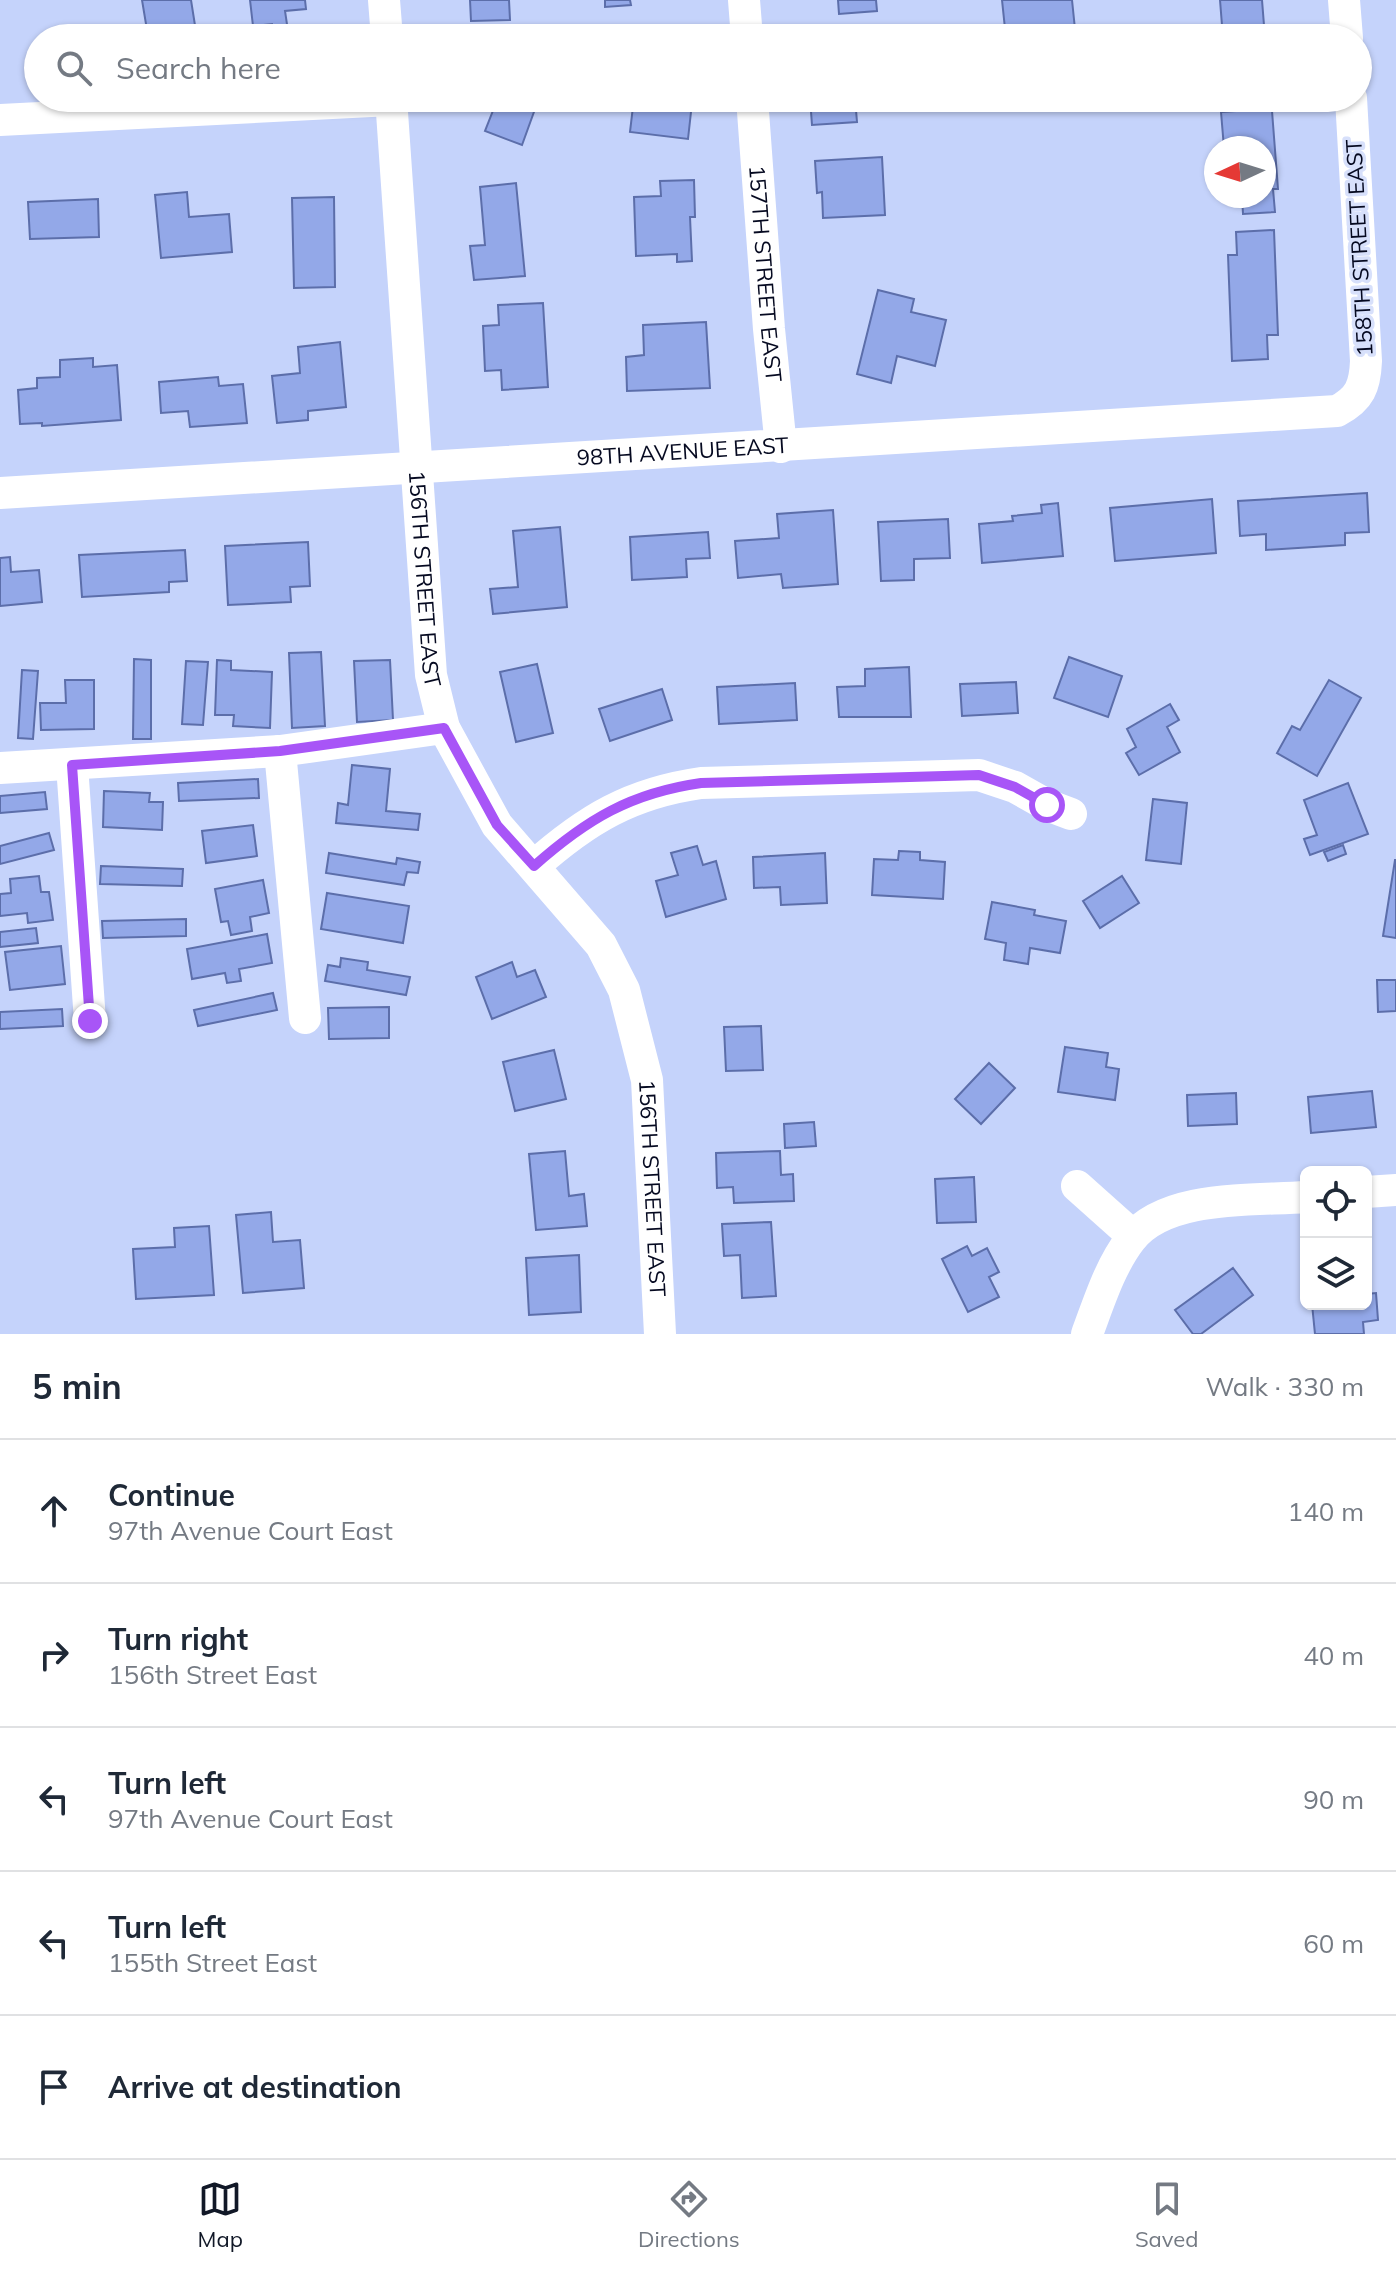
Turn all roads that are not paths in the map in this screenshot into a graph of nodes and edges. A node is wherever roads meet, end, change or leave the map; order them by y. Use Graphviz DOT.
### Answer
graph roads {
  1 [pos="384,0"];
  2 [pos="744,0"];
  3 [pos="1344,0"];
  4 [pos="386,24"];
  5 [pos="746,24"];
  6 [pos="1346,24"];
  7 [pos="149,112"];
  8 [pos="392,112"];
  9 [pos="753,112"];
  10 [pos="1352,112"];
  11 [pos="0,120"];
  12 [pos="1359,396"];
  13 [pos="781,447"];
  14 [pos="418,468"];
  15 [pos="0,493"];
  16 [pos="444,728"];
  17 [pos="280,751"];
  18 [pos="72,765"];
  19 [pos="0,768"];
  20 [pos="1071,814"];
  21 [pos="534,866"];
  22 [pos="305,1018"];
  23 [pos="90,1021"];
  24 [pos="1077,1186"];
  25 [pos="1396,1190"];
  26 [pos="1372,1192"];
  27 [pos="1300,1197"];
  28 [pos="1133,1236"];
  29 [pos="660,1334"];
  30 [pos="1087,1334"];
  1 -- 4 [label="street"];
  2 -- 5 [label="street"];
  3 -- 6 [label="street"];
  7 -- 11 [label="street"];
  8 -- 14 [label="street, 156TH STREET EAST"];
  9 -- 13 [label="street, 157TH STREET EAST"];
  10 -- 12 [label="street, 158TH STREET EAST"];
  12 -- 13 [label="street, 98TH AVENUE EAST"];
  13 -- 14 [label="street, 98TH AVENUE EAST"];
  14 -- 15 [label="street, 98TH AVENUE EAST"];
  14 -- 16 [label="street, 156TH STREET EAST"];
  16 -- 17 [label="street"];
  16 -- 21 [label="street, 156TH STREET EAST"];
  17 -- 18 [label="street"];
  17 -- 22 [label="street"];
  18 -- 19 [label="street"];
  18 -- 23 [label="street"];
  20 -- 21 [label="street"];
  21 -- 29 [label="street, 156TH STREET EAST"];
  24 -- 28 [label="street"];
  25 -- 26 [label="street"];
  27 -- 28 [label="street"];
  28 -- 30 [label="street"];
}
